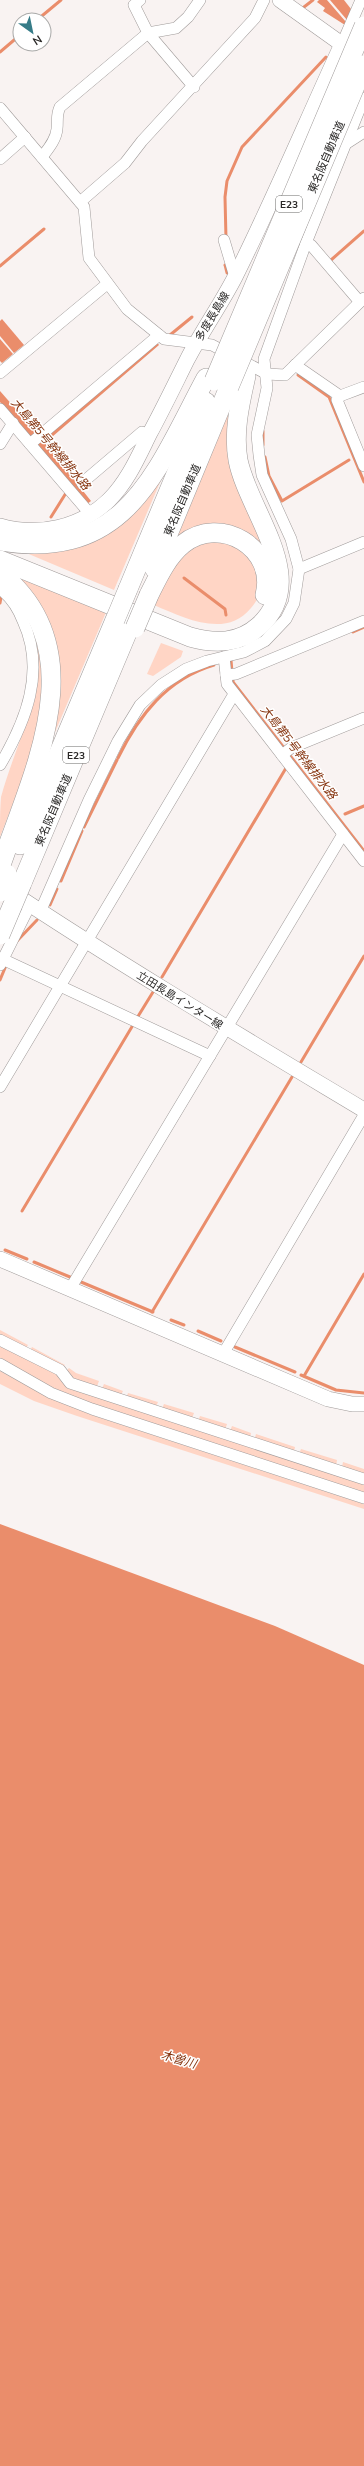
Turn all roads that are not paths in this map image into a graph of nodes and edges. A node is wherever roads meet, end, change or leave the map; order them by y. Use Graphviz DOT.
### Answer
graph roads {
  1 [pos="140,0"];
  2 [pos="200,0"];
  3 [pos="264,0"];
  4 [pos="280,0"];
  5 [pos="361,0"];
  6 [pos="364,26"];
  7 [pos="148,33"];
  8 [pos="342,44"];
  9 [pos="364,60"];
  10 [pos="364,65"];
  11 [pos="194,87"];
  12 [pos="364,98"];
  13 [pos="0,108"];
  14 [pos="364,132"];
  15 [pos="25,138"];
  16 [pos="344,145"];
  17 [pos="42,157"];
  18 [pos="0,159"];
  19 [pos="308,180"];
  20 [pos="80,202"];
  21 [pos="264,214"];
  22 [pos="308,239"];
  23 [pos="224,240"];
  24 [pos="235,277"];
  25 [pos="107,284"];
  26 [pos="362,300"];
  27 [pos="159,335"];
  28 [pos="196,344"];
  29 [pos="295,366"];
  30 [pos="0,373"];
  31 [pos="267,374"];
  32 [pos="217,382"];
  33 [pos="364,387"];
  34 [pos="340,396"];
  35 [pos="0,409"];
  36 [pos="12,423"];
  37 [pos="149,435"];
  38 [pos="31,443"];
  39 [pos="0,444"];
  40 [pos="364,466"];
  41 [pos="82,483"];
  42 [pos="91,515"];
  43 [pos="0,526"];
  44 [pos="0,541"];
  45 [pos="364,542"];
  46 [pos="0,547"];
  47 [pos="0,560"];
  48 [pos="299,569"];
  49 [pos="0,573"];
  50 [pos="0,589"];
  51 [pos="140,593"];
  52 [pos="364,621"];
  53 [pos="126,625"];
  54 [pos="224,657"];
  55 [pos="230,674"];
  56 [pos="234,694"];
  57 [pos="364,718"];
  58 [pos="285,752"];
  59 [pos="0,765"];
  60 [pos="343,834"];
  61 [pos="364,861"];
  62 [pos="7,877"];
  63 [pos="0,892"];
  64 [pos="35,908"];
  65 [pos="0,935"];
  66 [pos="87,942"];
  67 [pos="1,961"];
  68 [pos="60,987"];
  69 [pos="227,1028"];
  70 [pos="210,1056"];
  71 [pos="0,1087"];
  72 [pos="364,1110"];
  73 [pos="364,1115"];
  74 [pos="0,1259"];
  75 [pos="70,1289"];
  76 [pos="0,1340"];
  77 [pos="223,1354"];
  78 [pos="0,1364"];
  79 [pos="364,1404"];
  80 [pos="364,1479"];
  81 [pos="364,1498"];
  1 -- 7 [label="street"];
  2 -- 7 [label="street"];
  3 -- 11 [label="street"];
  4 -- 8 [label="main road"];
  5 -- 8 [label="street"];
  6 -- 19 [label="highway, 東名阪自動車道 / E23, bridge"];
  7 -- 11 [label="street"];
  7 -- 17 [label="street"];
  8 -- 9 [label="main road"];
  8 -- 21 [label="main road, 多度長島線"];
  10 -- 19 [label="highway, 東名阪自動車道 / E23, bridge"];
  11 -- 20 [label="street"];
  12 -- 16 [label="street"];
  13 -- 15 [label="street"];
  14 -- 16 [label="street"];
  15 -- 17 [label="street"];
  15 -- 18 [label="street"];
  16 -- 22 [label="street"];
  17 -- 20 [label="street"];
  19 -- 32 [label="highway, 東名阪自動車道 / E23, bridge"];
  19 -- 32 [label="highway, bridge"];
  19 -- 47 [label="highway, bridge"];
  20 -- 25 [label="street"];
  21 -- 22 [label="street"];
  21 -- 24 [label="main road, 多度長島線"];
  22 -- 26 [label="street"];
  22 -- 31 [label="street"];
  23 -- 24 [label="street"];
  24 -- 28 [label="main road, 多度長島線"];
  25 -- 27 [label="street"];
  25 -- 30 [label="street"];
  26 -- 29 [label="street"];
  27 -- 28 [label="street"];
  27 -- 38 [label="street"];
  28 -- 31 [label="street"];
  28 -- 37 [label="main road, 多度長島線"];
  29 -- 31 [label="street"];
  29 -- 34 [label="street"];
  31 -- 48 [label="street"];
  32 -- 44 [label="highway"];
  32 -- 51 [label="highway, 東名阪自動車道 / E23"];
  33 -- 34 [label="street"];
  34 -- 40 [label="street"];
  35 -- 36 [label="street"];
  36 -- 38 [label="street"];
  36 -- 39 [label="street"];
  37 -- 41 [label="street"];
  37 -- 42 [label="main road, 多度長島線"];
  38 -- 42 [label="street"];
  42 -- 43 [label="main road, 多度長島線"];
  45 -- 48 [label="street"];
  46 -- 51 [label="highway"];
  48 -- 54 [label="street"];
  49 -- 62 [label="highway"];
  50 -- 59 [label="street"];
  51 -- 53 [label="highway, bridge"];
  52 -- 55 [label="street"];
  53 -- 62 [label="highway, 東名阪自動車道 / E23"];
  53 -- 62 [label="highway, 東名阪自動車道 / E23"];
  54 -- 55 [label="street"];
  54 -- 64 [label="street"];
  55 -- 56 [label="street"];
  56 -- 58 [label="street"];
  56 -- 66 [label="street"];
  57 -- 58 [label="street"];
  58 -- 60 [label="street"];
  60 -- 61 [label="street"];
  60 -- 69 [label="street"];
  62 -- 63 [label="highway, 東名阪自動車道 / E23, bridge"];
  62 -- 64 [label="main road, 立田長島インター線"];
  62 -- 65 [label="highway, 東名阪自動車道 / E23, bridge"];
  64 -- 66 [label="main road, 立田長島インター線"];
  64 -- 67 [label="street"];
  66 -- 68 [label="street"];
  66 -- 69 [label="main road, 立田長島インター線"];
  67 -- 68 [label="street"];
  68 -- 70 [label="street"];
  68 -- 71 [label="street"];
  69 -- 70 [label="street"];
  69 -- 72 [label="main road, 立田長島インター線"];
  70 -- 75 [label="street"];
  73 -- 77 [label="street"];
  74 -- 75 [label="main road"];
  75 -- 77 [label="main road"];
  76 -- 80 [label="street"];
  77 -- 79 [label="main road"];
  78 -- 81 [label="street"];
}
